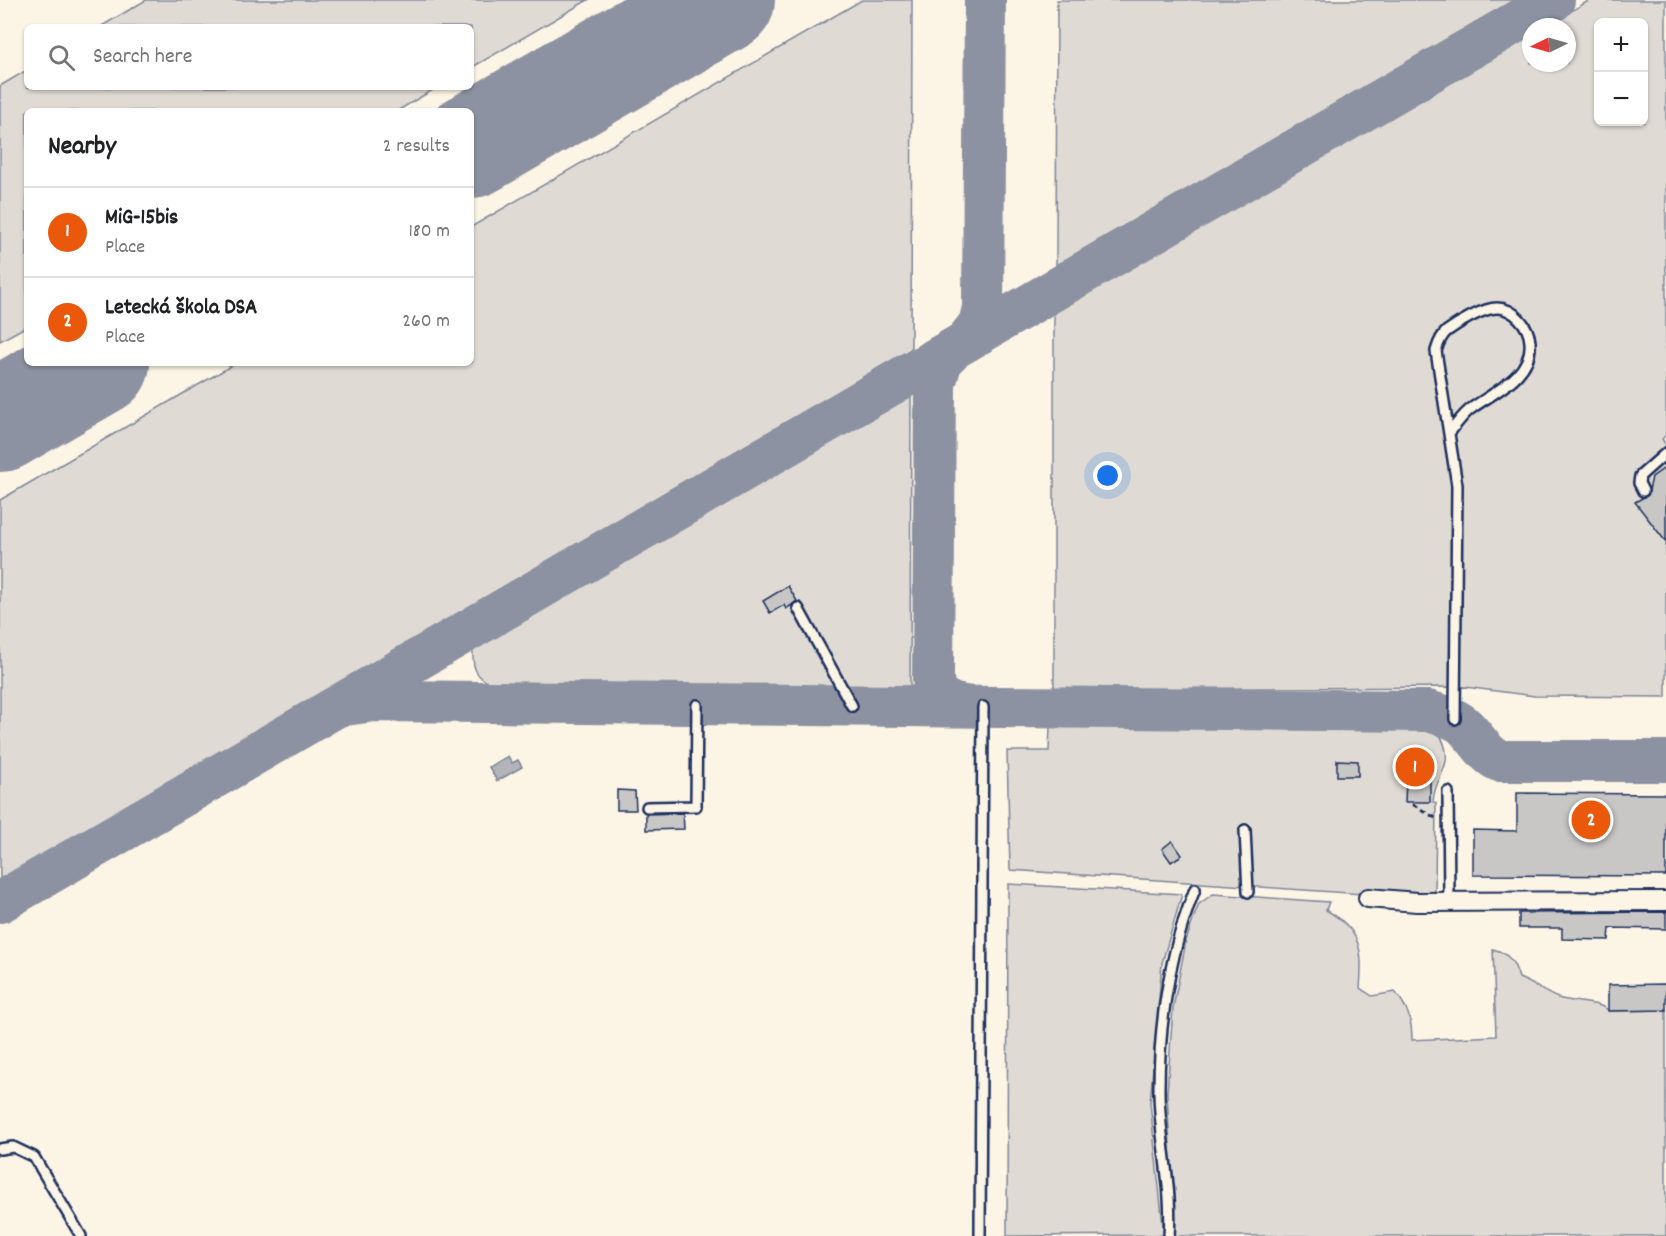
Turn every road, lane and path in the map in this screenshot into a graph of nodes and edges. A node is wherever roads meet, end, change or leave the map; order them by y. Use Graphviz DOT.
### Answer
graph roads {
  1 [pos="1450,432"];
  2 [pos="1666,453"];
  3 [pos="1643,491"];
  4 [pos="798,608"];
  5 [pos="697,705"];
  6 [pos="852,706"];
  7 [pos="984,707"];
  8 [pos="1455,719"];
  9 [pos="1448,792"];
  10 [pos="1412,804"];
  11 [pos="648,807"];
  12 [pos="1449,827"];
  13 [pos="1245,831"];
  14 [pos="1195,888"];
  15 [pos="1248,892"];
  16 [pos="1368,898"];
  17 [pos="1449,901"];
  18 [pos="1666,901"];
  19 [pos="0,1149"];
  20 [pos="81,1236"];
  21 [pos="980,1236"];
  22 [pos="1169,1236"];
  1 -- 1 [label="lane"];
  1 -- 8 [label="lane"];
  2 -- 3 [label="lane"];
  4 -- 6 [label="lane"];
  5 -- 11 [label="lane"];
  7 -- 21 [label="lane"];
  9 -- 12 [label="lane"];
  10 -- 12 [label="path"];
  12 -- 17 [label="lane"];
  13 -- 15 [label="lane"];
  14 -- 22 [label="lane"];
  16 -- 17 [label="street"];
  17 -- 18 [label="street"];
  19 -- 20 [label="lane"];
}
